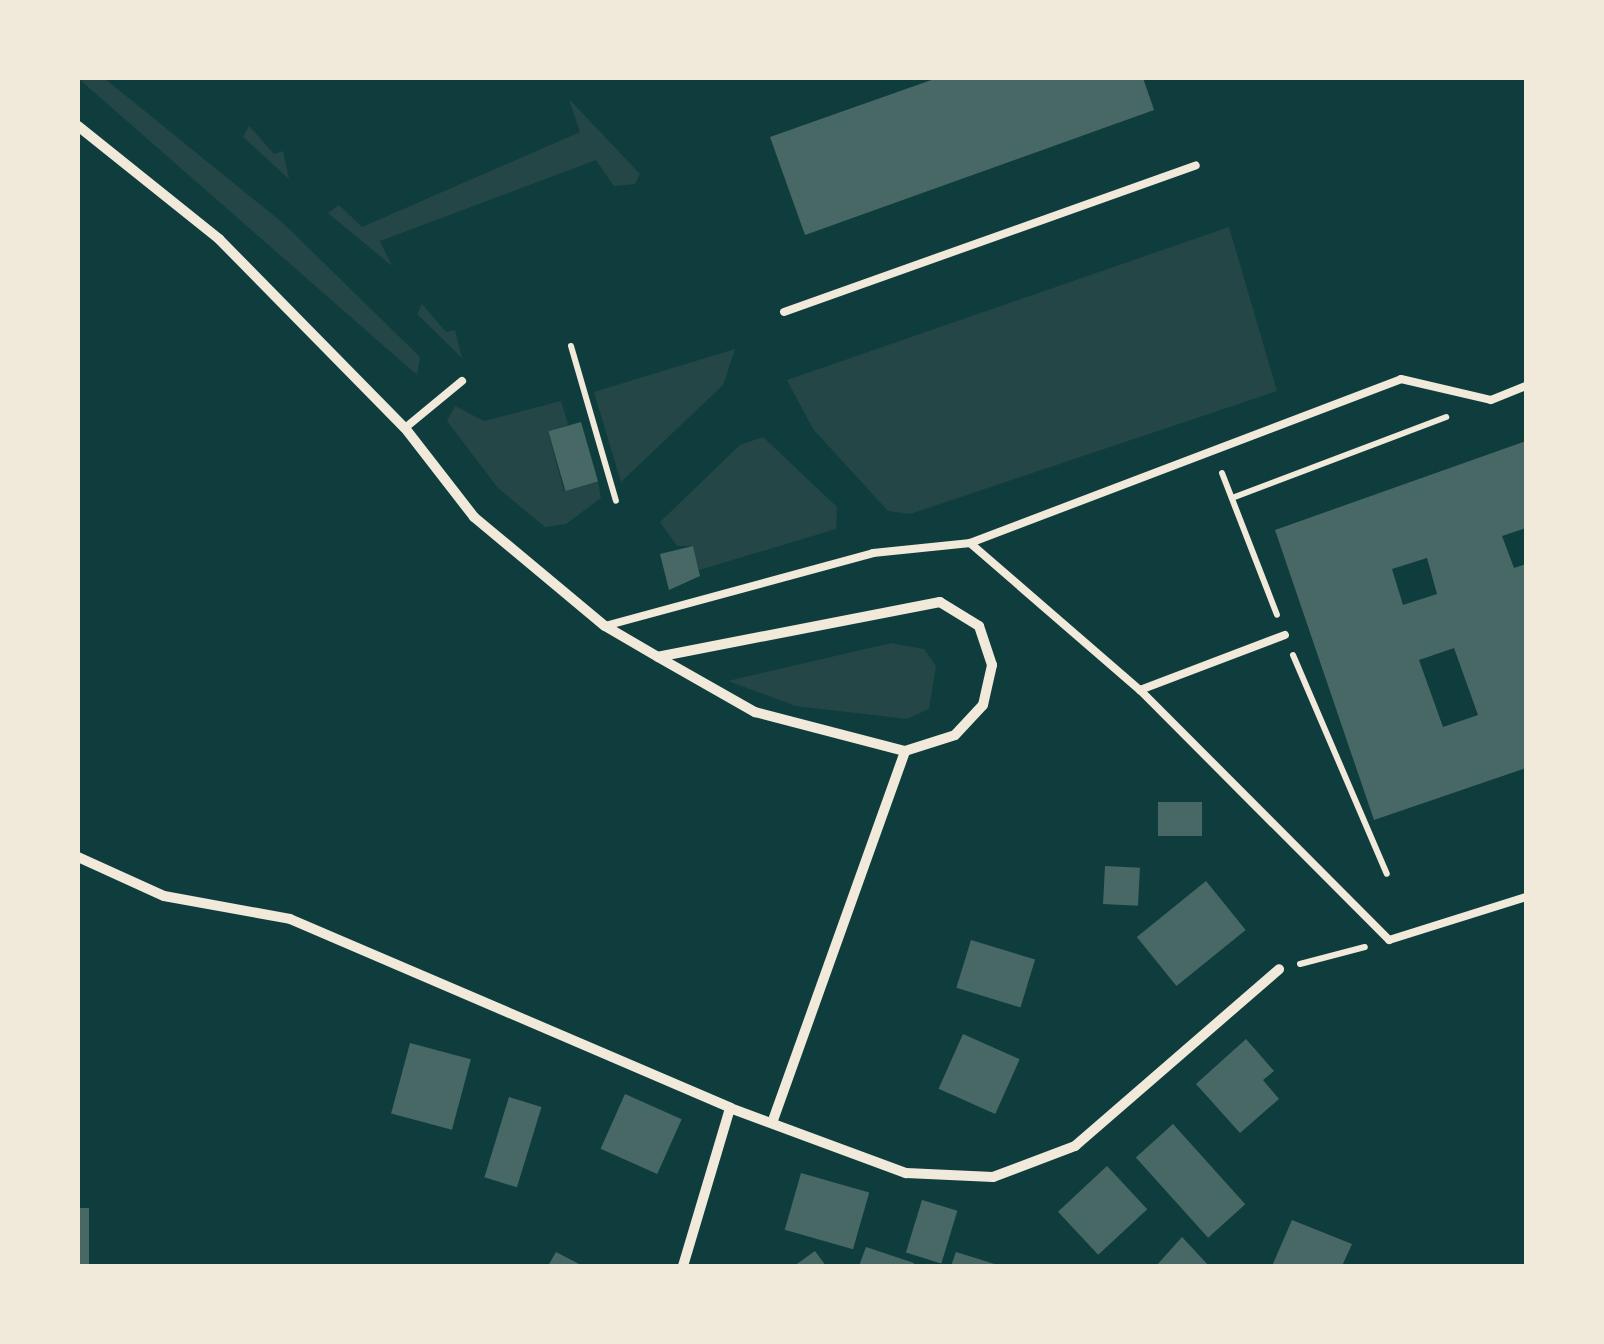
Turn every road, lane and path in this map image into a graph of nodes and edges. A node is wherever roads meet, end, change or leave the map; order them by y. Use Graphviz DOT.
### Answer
graph roads {
  1 [pos="78,126"];
  2 [pos="1196,166"];
  3 [pos="784,312"];
  4 [pos="571,346"];
  5 [pos="462,381"];
  6 [pos="1526,386"];
  7 [pos="1490,400"];
  8 [pos="406,428"];
  9 [pos="1213,450"];
  10 [pos="1232,498"];
  11 [pos="616,501"];
  12 [pos="970,543"];
  13 [pos="606,626"];
  14 [pos="1285,635"];
  15 [pos="658,657"];
  16 [pos="1140,690"];
  17 [pos="904,751"];
  18 [pos="78,857"];
  19 [pos="1387,874"];
  20 [pos="1526,897"];
  21 [pos="1389,940"];
  22 [pos="1279,969"];
  23 [pos="730,1108"];
  24 [pos="772,1123"];
  25 [pos="683,1266"];
  1 -- 8 [label="street"];
  2 -- 3 [label="lane"];
  4 -- 11 [label="path"];
  5 -- 8 [label="lane"];
  6 -- 7 [label="lane"];
  7 -- 9 [label="lane"];
  7 -- 10 [label="path"];
  8 -- 13 [label="street"];
  9 -- 10 [label="path"];
  9 -- 12 [label="lane"];
  10 -- 14 [label="path"];
  12 -- 13 [label="lane"];
  12 -- 16 [label="lane"];
  13 -- 15 [label="street"];
  14 -- 16 [label="lane"];
  14 -- 19 [label="path"];
  15 -- 17 [label="street"];
  15 -- 17 [label="street"];
  16 -- 21 [label="lane"];
  17 -- 24 [label="street"];
  18 -- 23 [label="street"];
  20 -- 21 [label="lane"];
  21 -- 22 [label="path"];
  22 -- 24 [label="street"];
  23 -- 24 [label="street"];
  23 -- 25 [label="street"];
}
